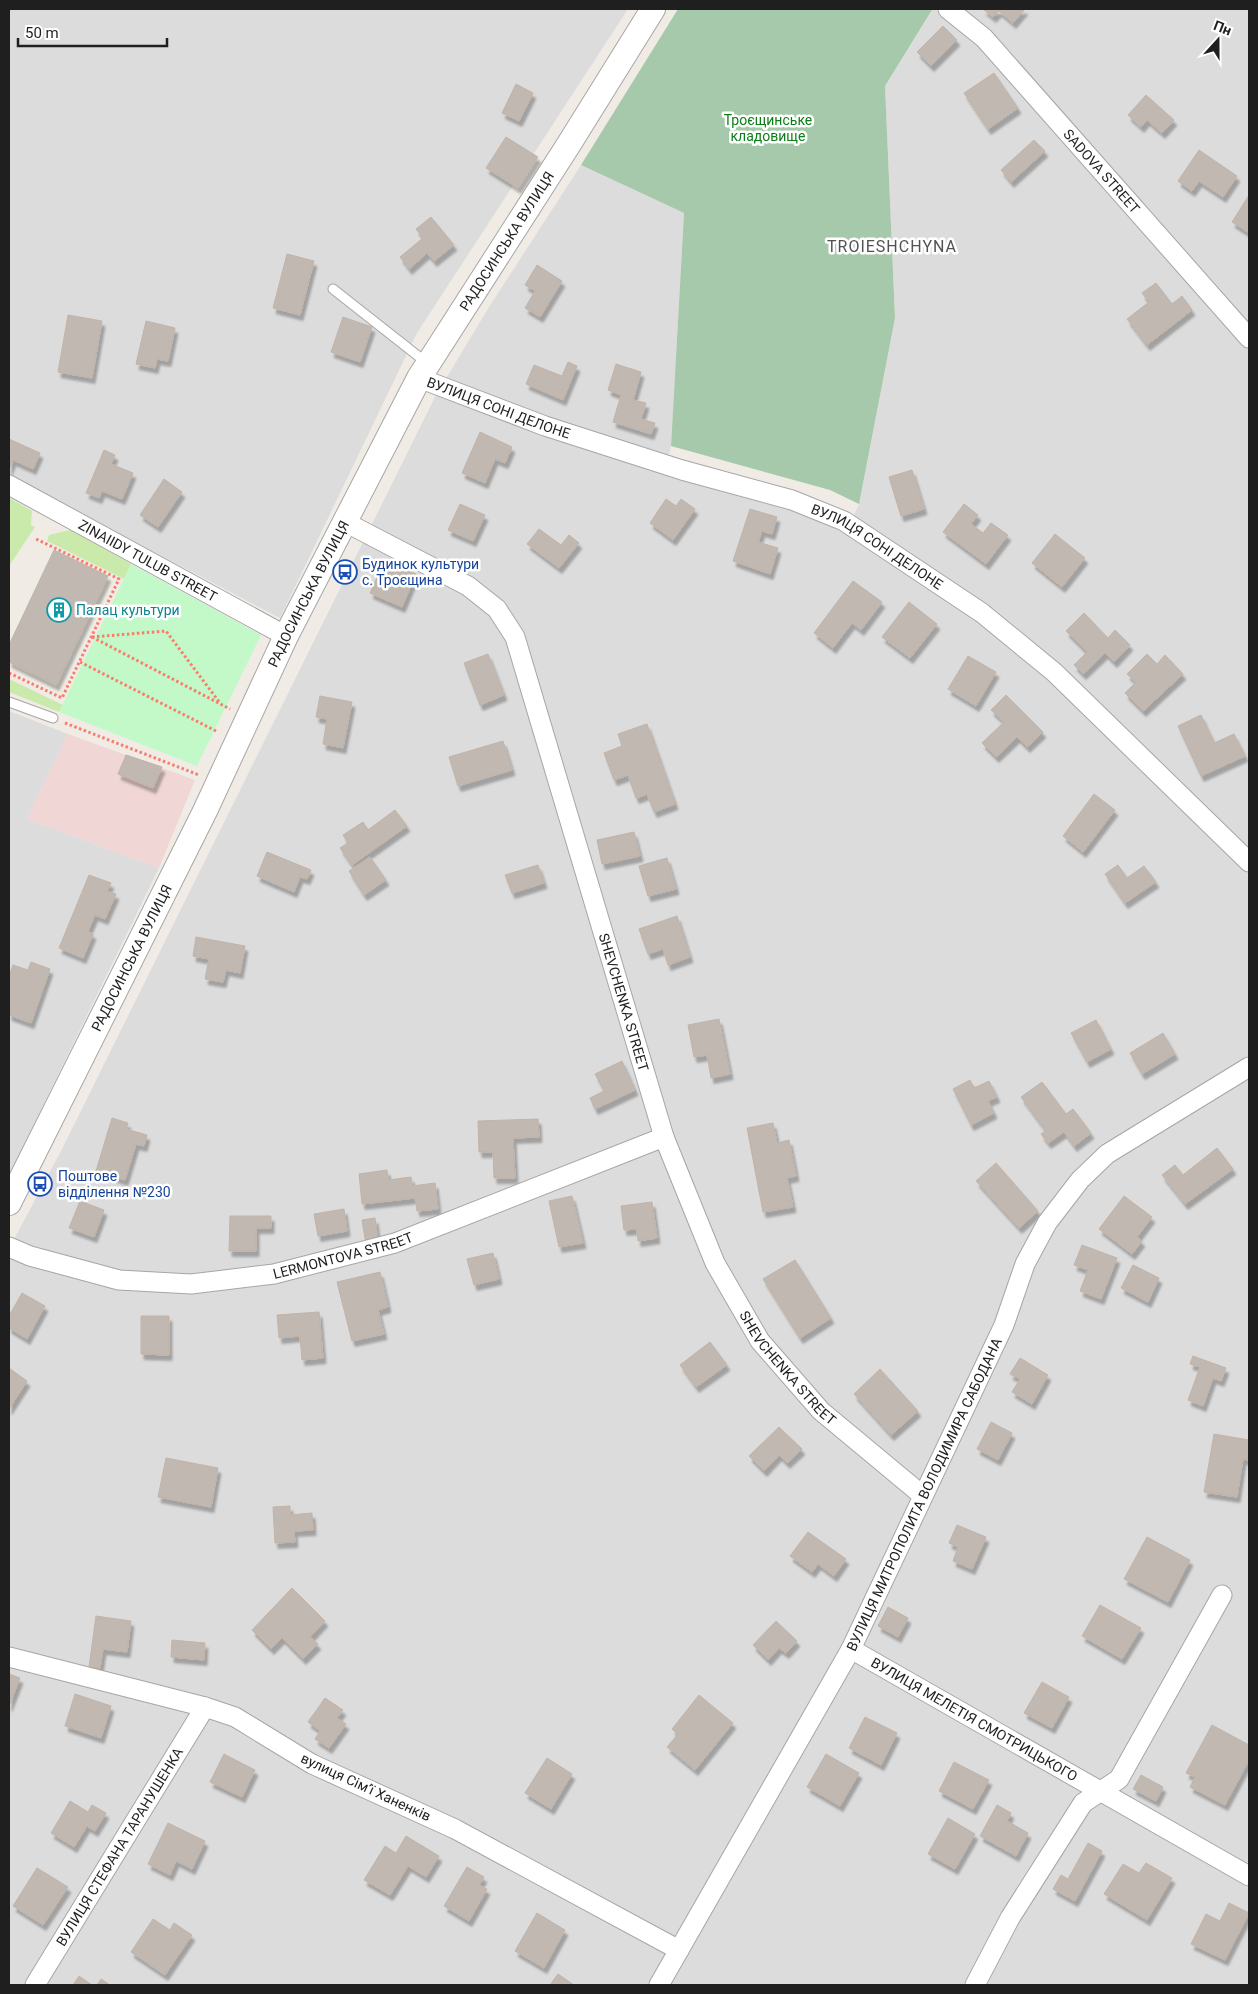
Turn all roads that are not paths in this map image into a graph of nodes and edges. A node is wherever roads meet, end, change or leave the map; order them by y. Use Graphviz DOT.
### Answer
graph roads {
  1 [pos="653,9"];
  2 [pos="948,9"];
  3 [pos="333,289"];
  4 [pos="1249,338"];
  5 [pos="423,371"];
  6 [pos="9,485"];
  7 [pos="345,522"];
  8 [pos="286,636"];
  9 [pos="9,702"];
  10 [pos="53,718"];
  11 [pos="1249,862"];
  12 [pos="1249,1067"];
  13 [pos="664,1137"];
  14 [pos="9,1203"];
  15 [pos="9,1247"];
  16 [pos="922,1495"];
  17 [pos="1222,1595"];
  18 [pos="851,1649"];
  19 [pos="9,1657"];
  20 [pos="205,1707"];
  21 [pos="1100,1790"];
  22 [pos="1249,1876"];
  23 [pos="679,1950"];
  24 [pos="35,1985"];
  25 [pos="659,1985"];
  26 [pos="975,1985"];
  1 -- 5 [label="street, РАДОСИНСЬКА ВУЛИЦЯ"];
  2 -- 4 [label="street, SADOVA STREET"];
  3 -- 5 [label="lane"];
  5 -- 7 [label="street, РАДОСИНСЬКА ВУЛИЦЯ"];
  5 -- 11 [label="street, ВУЛИЦЯ СОНІ ДЕЛОНЕ"];
  6 -- 8 [label="street, ZINAIIDY TULUB STREET"];
  7 -- 8 [label="street, РАДОСИНСЬКА ВУЛИЦЯ"];
  7 -- 13 [label="street, SHEVCHENKA STREET"];
  8 -- 14 [label="street, РАДОСИНСЬКА ВУЛИЦЯ"];
  9 -- 10 [label="lane"];
  12 -- 16 [label="street, ВУЛИЦЯ МИТРОПОЛИТА ВОЛОДИМИРА САБОДАНА"];
  13 -- 15 [label="street, LERMONTOVA STREET"];
  13 -- 16 [label="street, SHEVCHENKA STREET"];
  16 -- 18 [label="street, ВУЛИЦЯ МИТРОПОЛИТА ВОЛОДИМИРА САБОДАНА"];
  17 -- 21 [label="street, ВУЛИЦЯ МЕЛЕТІЯ СМОТРИЦЬКОГО"];
  18 -- 21 [label="street, ВУЛИЦЯ МЕЛЕТІЯ СМОТРИЦЬКОГО"];
  18 -- 23 [label="street, ВУЛИЦЯ МИТРОПОЛИТА ВОЛОДИМИРА САБОДАНА"];
  19 -- 20 [label="street, вулиця Сімʼї Ханенків"];
  20 -- 23 [label="street, вулиця Сімʼї Ханенків"];
  20 -- 24 [label="street, ВУЛИЦЯ СТЕФАНА ТАРАНУШЕНКА"];
  21 -- 22 [label="street, ВУЛИЦЯ МЕЛЕТІЯ СМОТРИЦЬКОГО"];
  21 -- 26 [label="street, ВУЛИЦЯ МЕЛЕТІЯ СМОТРИЦЬКОГО"];
  23 -- 25 [label="street, ВУЛИЦЯ МИТРОПОЛИТА ВОЛОДИМИРА САБОДАНА"];
}
